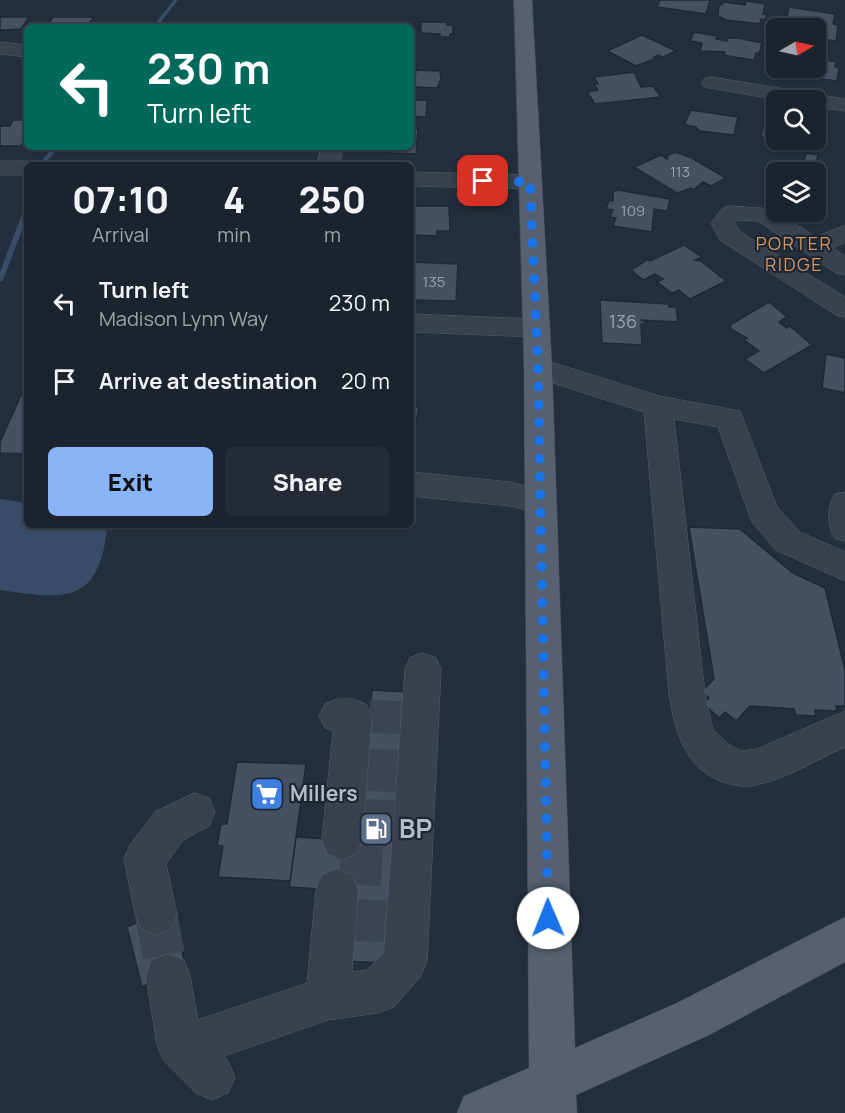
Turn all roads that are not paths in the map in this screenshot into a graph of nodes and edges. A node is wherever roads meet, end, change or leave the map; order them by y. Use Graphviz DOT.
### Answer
graph roads {
  1 [pos="523,0"];
  2 [pos="0,48"];
  3 [pos="24,51"];
  4 [pos="711,83"];
  5 [pos="845,105"];
  6 [pos="0,168"];
  7 [pos="24,168"];
  8 [pos="414,179"];
  9 [pos="530,182"];
  10 [pos="845,232"];
  11 [pos="816,247"];
  12 [pos="845,267"];
  13 [pos="845,309"];
  14 [pos="414,323"];
  15 [pos="536,328"];
  16 [pos="538,368"];
  17 [pos="658,406"];
  18 [pos="414,484"];
  19 [pos="540,501"];
  20 [pos="845,504"];
  21 [pos="845,529"];
  22 [pos="845,566"];
  23 [pos="423,669"];
  24 [pos="377,717"];
  25 [pos="845,728"];
  26 [pos="382,770"];
  27 [pos="195,812"];
  28 [pos="371,825"];
  29 [pos="339,909"];
  30 [pos="156,914"];
  31 [pos="845,939"];
  32 [pos="168,976"];
  33 [pos="328,998"];
  34 [pos="549,1103"];
  35 [pos="481,1113"];
  1 -- 9 [label="main road"];
  2 -- 3 [label="street"];
  4 -- 5 [label="street"];
  6 -- 7 [label="street"];
  8 -- 9 [label="street"];
  9 -- 15 [label="main road"];
  10 -- 11 [label="street"];
  11 -- 12 [label="street"];
  11 -- 13 [label="street"];
  14 -- 15 [label="street"];
  15 -- 16 [label="main road"];
  16 -- 17 [label="street"];
  16 -- 19 [label="main road"];
  17 -- 22 [label="street"];
  17 -- 25 [label="street"];
  18 -- 19 [label="street"];
  19 -- 34 [label="main road"];
  20 -- 21 [label="street"];
  23 -- 24 [label="street"];
  24 -- 26 [label="street"];
  24 -- 26 [label="street"];
  26 -- 28 [label="street"];
  26 -- 28 [label="street"];
  27 -- 30 [label="street"];
  28 -- 33 [label="street"];
  29 -- 33 [label="street"];
  31 -- 34 [label="main road"];
  32 -- 33 [label="street"];
  34 -- 35 [label="main road"];
}
